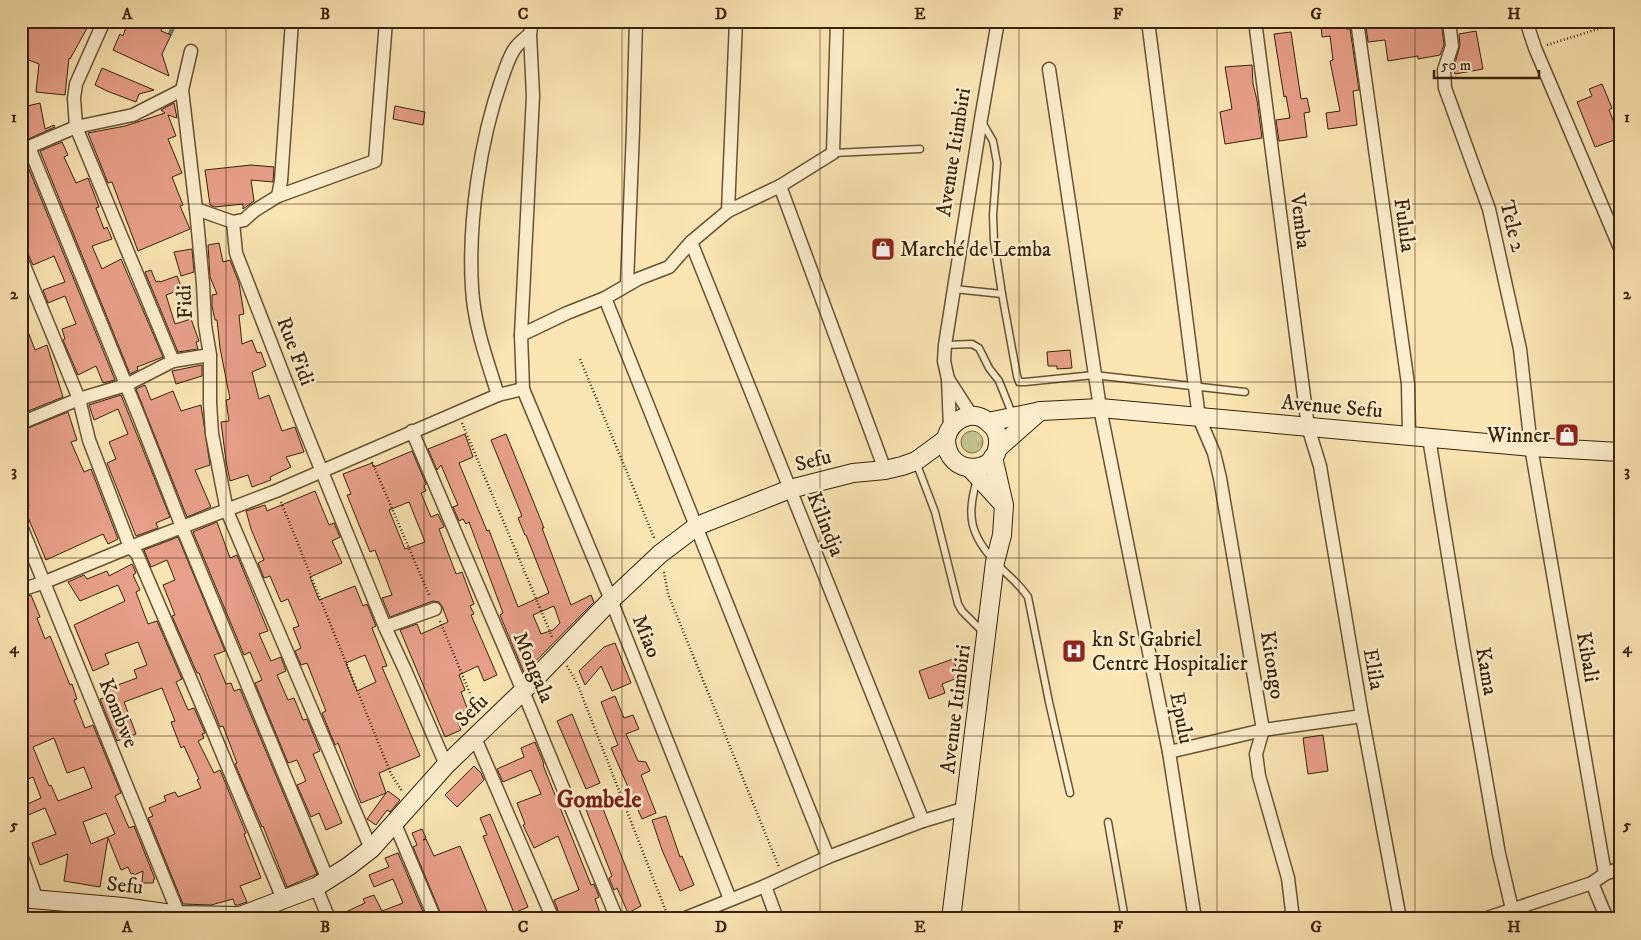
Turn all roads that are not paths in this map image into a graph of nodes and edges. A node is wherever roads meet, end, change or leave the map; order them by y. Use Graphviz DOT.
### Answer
graph roads {
  1 [pos="104,21"];
  2 [pos="292,21"];
  3 [pos="386,21"];
  4 [pos="532,21"];
  5 [pos="636,21"];
  6 [pos="736,21"];
  7 [pos="837,21"];
  8 [pos="998,21"];
  9 [pos="1148,21"];
  10 [pos="1255,21"];
  11 [pos="1357,21"];
  12 [pos="1449,21"];
  13 [pos="1526,21"];
  14 [pos="530,34"];
  15 [pos="191,51"];
  16 [pos="1049,70"];
  17 [pos="182,90"];
  18 [pos="981,119"];
  19 [pos="76,126"];
  20 [pos="920,149"];
  21 [pos="25,152"];
  22 [pos="833,153"];
  23 [pos="780,186"];
  24 [pos="278,196"];
  25 [pos="196,209"];
  26 [pos="728,211"];
  27 [pos="233,222"];
  28 [pos="690,242"];
  29 [pos="1620,248"];
  30 [pos="21,258"];
  31 [pos="627,284"];
  32 [pos="954,289"];
  33 [pos="1002,294"];
  34 [pos="605,298"];
  35 [pos="520,335"];
  36 [pos="945,345"];
  37 [pos="210,355"];
  38 [pos="173,361"];
  39 [pos="1094,375"];
  40 [pos="948,379"];
  41 [pos="126,385"];
  42 [pos="1196,388"];
  43 [pos="523,389"];
  44 [pos="1245,392"];
  45 [pos="498,395"];
  46 [pos="79,399"];
  47 [pos="1100,408"];
  48 [pos="1041,411"];
  49 [pos="1014,416"];
  50 [pos="1200,418"];
  51 [pos="980,419"];
  52 [pos="21,423"];
  53 [pos="1308,427"];
  54 [pos="412,431"];
  55 [pos="948,434"];
  56 [pos="1409,436"];
  57 [pos="1429,438"];
  58 [pos="1531,447"];
  59 [pos="1620,452"];
  60 [pos="995,453"];
  61 [pos="916,461"];
  62 [pos="968,469"];
  63 [pos="322,470"];
  64 [pos="885,470"];
  65 [pos="790,489"];
  66 [pos="1004,505"];
  67 [pos="227,511"];
  68 [pos="21,526"];
  69 [pos="697,526"];
  70 [pos="182,527"];
  71 [pos="130,547"];
  72 [pos="995,562"];
  73 [pos="45,582"];
  74 [pos="21,590"];
  75 [pos="611,600"];
  76 [pos="434,609"];
  77 [pos="384,626"];
  78 [pos="986,635"];
  79 [pos="523,691"];
  80 [pos="1362,716"];
  81 [pos="1263,730"];
  82 [pos="480,733"];
  83 [pos="1169,752"];
  84 [pos="446,765"];
  85 [pos="1070,793"];
  86 [pos="966,808"];
  87 [pos="923,821"];
  88 [pos="1108,822"];
  89 [pos="395,824"];
  90 [pos="372,849"];
  91 [pos="21,855"];
  92 [pos="828,857"];
  93 [pos="1620,868"];
  94 [pos="1605,874"];
  95 [pos="322,883"];
  96 [pos="1592,883"];
  97 [pos="765,886"];
  98 [pos="284,898"];
  99 [pos="29,899"];
  100 [pos="730,899"];
  101 [pos="1512,909"];
  102 [pos="123,913"];
  103 [pos="179,915"];
  104 [pos="1499,916"];
  105 [pos="241,917"];
  106 [pos="329,919"];
  107 [pos="435,919"];
  108 [pos="553,919"];
  109 [pos="617,919"];
  110 [pos="683,919"];
  111 [pos="777,919"];
  112 [pos="951,919"];
  113 [pos="1125,919"];
  114 [pos="1195,919"];
  115 [pos="1293,919"];
  116 [pos="1400,919"];
  117 [pos="1484,919"];
  118 [pos="1607,919"];
  1 -- 19 [label="street"];
  2 -- 24 [label="street"];
  3 -- 24 [label="street"];
  4 -- 14 [label="street, Miao"];
  5 -- 31 [label="street"];
  6 -- 26 [label="street"];
  7 -- 22 [label="street"];
  8 -- 18 [label="street, Avenue Itimbiri"];
  9 -- 42 [label="street, Kitongo"];
  10 -- 53 [label="street, Vemba"];
  11 -- 56 [label="street, Fulula"];
  12 -- 58 [label="street, Tele 2"];
  13 -- 29 [label="street"];
  14 -- 35 [label="street, Miao"];
  14 -- 45 [label="street"];
  15 -- 17 [label="street, Fidi"];
  16 -- 39 [label="street, Epulu"];
  17 -- 19 [label="street"];
  17 -- 25 [label="street, Fidi"];
  18 -- 32 [label="street, Avenue Itimbiri"];
  18 -- 33 [label="lane"];
  19 -- 21 [label="street"];
  19 -- 38 [label="street"];
  20 -- 22 [label="lane"];
  21 -- 41 [label="street"];
  22 -- 23 [label="street"];
  23 -- 26 [label="street"];
  23 -- 64 [label="street"];
  24 -- 27 [label="street"];
  25 -- 27 [label="street"];
  25 -- 37 [label="street, Fidi"];
  26 -- 28 [label="street"];
  27 -- 63 [label="street, Rue Fidi"];
  28 -- 31 [label="street"];
  28 -- 65 [label="street, Kilindja"];
  30 -- 46 [label="street"];
  31 -- 34 [label="street"];
  32 -- 33 [label="lane"];
  32 -- 36 [label="street, Avenue Itimbiri"];
  33 -- 39 [label="lane"];
  34 -- 35 [label="street"];
  34 -- 69 [label="street"];
  35 -- 43 [label="street, Miao"];
  36 -- 40 [label="street, Avenue Itimbiri"];
  36 -- 49 [label="lane"];
  37 -- 38 [label="street"];
  37 -- 67 [label="street, Fidi"];
  38 -- 41 [label="street"];
  39 -- 42 [label="lane"];
  39 -- 47 [label="street, Epulu"];
  40 -- 51 [label="street"];
  40 -- 55 [label="street, Avenue Itimbiri"];
  41 -- 46 [label="street"];
  41 -- 70 [label="street"];
  42 -- 44 [label="lane"];
  42 -- 50 [label="street, Kitongo"];
  43 -- 45 [label="street"];
  43 -- 75 [label="street, Miao"];
  45 -- 54 [label="street"];
  46 -- 52 [label="street"];
  46 -- 71 [label="street"];
  47 -- 48 [label="main road, Avenue Sefu"];
  47 -- 50 [label="main road, Avenue Sefu"];
  47 -- 83 [label="street, Epulu"];
  48 -- 49 [label="main road, Avenue Sefu"];
  48 -- 60 [label="main road"];
  49 -- 51 [label="main road, Avenue Sefu"];
  50 -- 53 [label="main road, Avenue Sefu"];
  50 -- 81 [label="street, Kitongo"];
  51 -- 55 [label="main road"];
  51 -- 60 [label="main road"];
  53 -- 56 [label="main road, Avenue Sefu"];
  53 -- 80 [label="street, Elila"];
  54 -- 63 [label="street"];
  54 -- 79 [label="street, Mongala"];
  55 -- 61 [label="main road"];
  55 -- 62 [label="main road"];
  56 -- 57 [label="main road, Avenue Sefu"];
  57 -- 58 [label="main road, Avenue Sefu"];
  57 -- 101 [label="street, Kama"];
  58 -- 59 [label="main road, Avenue Sefu"];
  58 -- 94 [label="street, Kibali"];
  60 -- 62 [label="main road"];
  60 -- 66 [label="main road, Avenue Itimbiri"];
  61 -- 62 [label="main road"];
  61 -- 64 [label="main road, Sefu"];
  61 -- 78 [label="lane"];
  62 -- 66 [label="main road"];
  62 -- 72 [label="lane"];
  63 -- 67 [label="street"];
  63 -- 77 [label="street, Rue Fidi"];
  64 -- 65 [label="main road, Sefu"];
  65 -- 69 [label="main road, Sefu"];
  65 -- 87 [label="street, Kilindja"];
  66 -- 72 [label="main road, Avenue Itimbiri"];
  67 -- 70 [label="street"];
  67 -- 90 [label="street, Fidi"];
  68 -- 73 [label="street, Kombwe"];
  69 -- 75 [label="main road, Sefu"];
  69 -- 92 [label="street"];
  70 -- 71 [label="street"];
  70 -- 95 [label="street"];
  71 -- 73 [label="street"];
  71 -- 98 [label="street"];
  72 -- 78 [label="main road, Avenue Itimbiri"];
  72 -- 85 [label="lane"];
  73 -- 74 [label="street"];
  73 -- 103 [label="street, Kombwe"];
  75 -- 79 [label="main road, Sefu"];
  75 -- 100 [label="street, Miao"];
  76 -- 77 [label="street"];
  77 -- 84 [label="street, Rue Fidi"];
  78 -- 86 [label="main road, Avenue Itimbiri"];
  79 -- 82 [label="main road, Sefu"];
  79 -- 109 [label="street, Mongala"];
  80 -- 81 [label="street"];
  80 -- 116 [label="street, Elila"];
  81 -- 83 [label="street"];
  81 -- 115 [label="street, Kitongo"];
  82 -- 84 [label="main road, Sefu"];
  82 -- 108 [label="street"];
  83 -- 114 [label="street, Epulu"];
  84 -- 89 [label="main road, Sefu"];
  86 -- 87 [label="street"];
  86 -- 112 [label="main road, Avenue Itimbiri"];
  87 -- 92 [label="street"];
  88 -- 113 [label="lane"];
  89 -- 90 [label="main road, Sefu"];
  89 -- 107 [label="street"];
  90 -- 95 [label="main road, Sefu"];
  91 -- 99 [label="street"];
  92 -- 97 [label="street"];
  93 -- 94 [label="street"];
  94 -- 96 [label="street"];
  95 -- 98 [label="main road, Sefu"];
  95 -- 106 [label="street"];
  96 -- 101 [label="street"];
  96 -- 118 [label="street"];
  97 -- 100 [label="street"];
  97 -- 111 [label="street"];
  98 -- 105 [label="main road, Sefu"];
  99 -- 102 [label="main road, Sefu"];
  100 -- 110 [label="street"];
  101 -- 104 [label="street"];
  102 -- 103 [label="main road, Sefu"];
  103 -- 105 [label="main road, Sefu"];
  104 -- 117 [label="street"];
}
